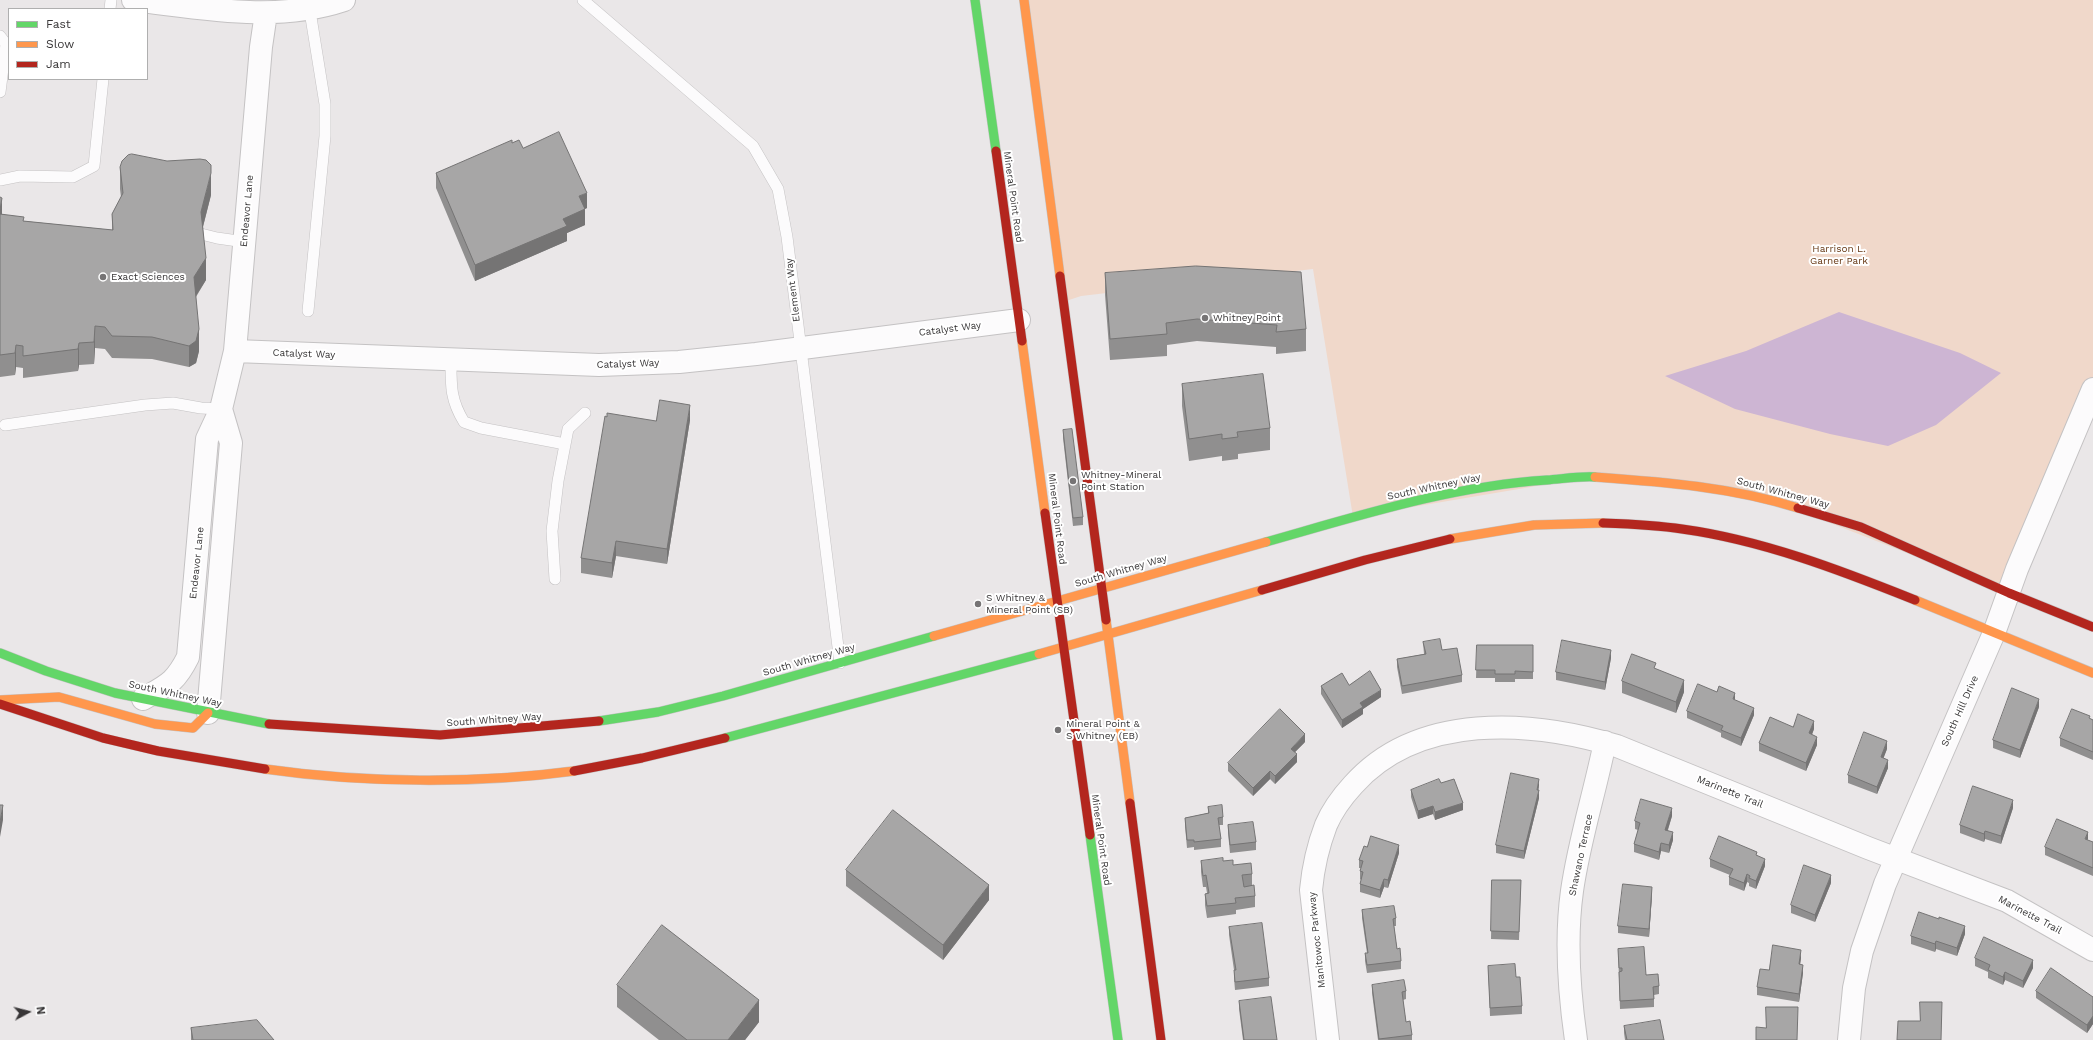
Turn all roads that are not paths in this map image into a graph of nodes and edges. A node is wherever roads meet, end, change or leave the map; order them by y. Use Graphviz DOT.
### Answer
graph roads {
  1 [pos="133,0"];
  2 [pos="344,0"];
  3 [pos="584,0"];
  4 [pos="975,0"];
  5 [pos="1024,0"];
  6 [pos="309,4"];
  7 [pos="266,13"];
  8 [pos="0,36"];
  9 [pos="103,80"];
  10 [pos="0,92"];
  11 [pos="0,180"];
  12 [pos="201,234"];
  13 [pos="244,242"];
  14 [pos="308,311"];
  15 [pos="1019,320"];
  16 [pos="800,348"];
  17 [pos="234,351"];
  18 [pos="451,358"];
  19 [pos="2093,389"];
  20 [pos="221,409"];
  21 [pos="585,413"];
  22 [pos="2089,414"];
  23 [pos="5,425"];
  24 [pos="565,444"];
  25 [pos="555,579"];
  26 [pos="1101,588"];
  27 [pos="2009,593"];
  28 [pos="1057,601"];
  29 [pos="2093,627"];
  30 [pos="1994,633"];
  31 [pos="1107,636"];
  32 [pos="1063,647"];
  33 [pos="0,653"];
  34 [pos="840,663"];
  35 [pos="2093,673"];
  36 [pos="143,699"];
  37 [pos="0,700"];
  38 [pos="0,704"];
  39 [pos="208,713"];
  40 [pos="1605,742"];
  41 [pos="1358,779"];
  42 [pos="1896,858"];
  43 [pos="2093,950"];
  44 [pos="1118,1040"];
  45 [pos="1161,1040"];
  46 [pos="1328,1040"];
  47 [pos="1576,1040"];
  48 [pos="1849,1040"];
  1 -- 7 [label="street"];
  2 -- 6 [label="street"];
  3 -- 16 [label="lane, Element Way"];
  4 -- 15 [label="main road, Mineral Point Road"];
  5 -- 26 [label="main road"];
  6 -- 7 [label="street"];
  6 -- 14 [label="lane"];
  7 -- 13 [label="street, Endeavor Lane"];
  8 -- 10 [label="lane"];
  9 -- 11 [label="lane"];
  12 -- 13 [label="lane"];
  13 -- 17 [label="street, Endeavor Lane"];
  15 -- 16 [label="street, Catalyst Way"];
  15 -- 28 [label="main road, Mineral Point Road"];
  16 -- 18 [label="street, Catalyst Way"];
  16 -- 34 [label="lane, Element Way"];
  17 -- 18 [label="street, Catalyst Way"];
  17 -- 20 [label="street, Endeavor Lane"];
  18 -- 24 [label="lane"];
  19 -- 22 [label="street, South Hill Drive"];
  20 -- 23 [label="lane"];
  20 -- 36 [label="street, Endeavor Lane"];
  20 -- 39 [label="street, Endeavor Lane"];
  21 -- 24 [label="lane"];
  22 -- 27 [label="street, South Hill Drive"];
  24 -- 25 [label="lane"];
  26 -- 27 [label="main road, South Whitney Way"];
  26 -- 28 [label="main road, South Whitney Way"];
  26 -- 31 [label="main road"];
  27 -- 29 [label="main road, South Whitney Way"];
  27 -- 30 [label="street, South Hill Drive"];
  28 -- 32 [label="main road, Mineral Point Road"];
  28 -- 34 [label="main road, South Whitney Way"];
  30 -- 31 [label="main road"];
  30 -- 35 [label="main road"];
  30 -- 42 [label="street, South Hill Drive"];
  31 -- 32 [label="main road"];
  31 -- 45 [label="main road"];
  32 -- 38 [label="main road"];
  32 -- 44 [label="main road, Mineral Point Road"];
  33 -- 36 [label="main road, South Whitney Way"];
  34 -- 39 [label="main road, South Whitney Way"];
  36 -- 39 [label="main road, South Whitney Way"];
  37 -- 39 [label="main road"];
  40 -- 41 [label="street, Marinette Trail"];
  40 -- 42 [label="street, Marinette Trail"];
  40 -- 47 [label="street, Shawano Terrace"];
  41 -- 46 [label="street, Manitowoc Parkway"];
  42 -- 43 [label="street, Marinette Trail"];
  42 -- 48 [label="street, South Hill Drive"];
}
